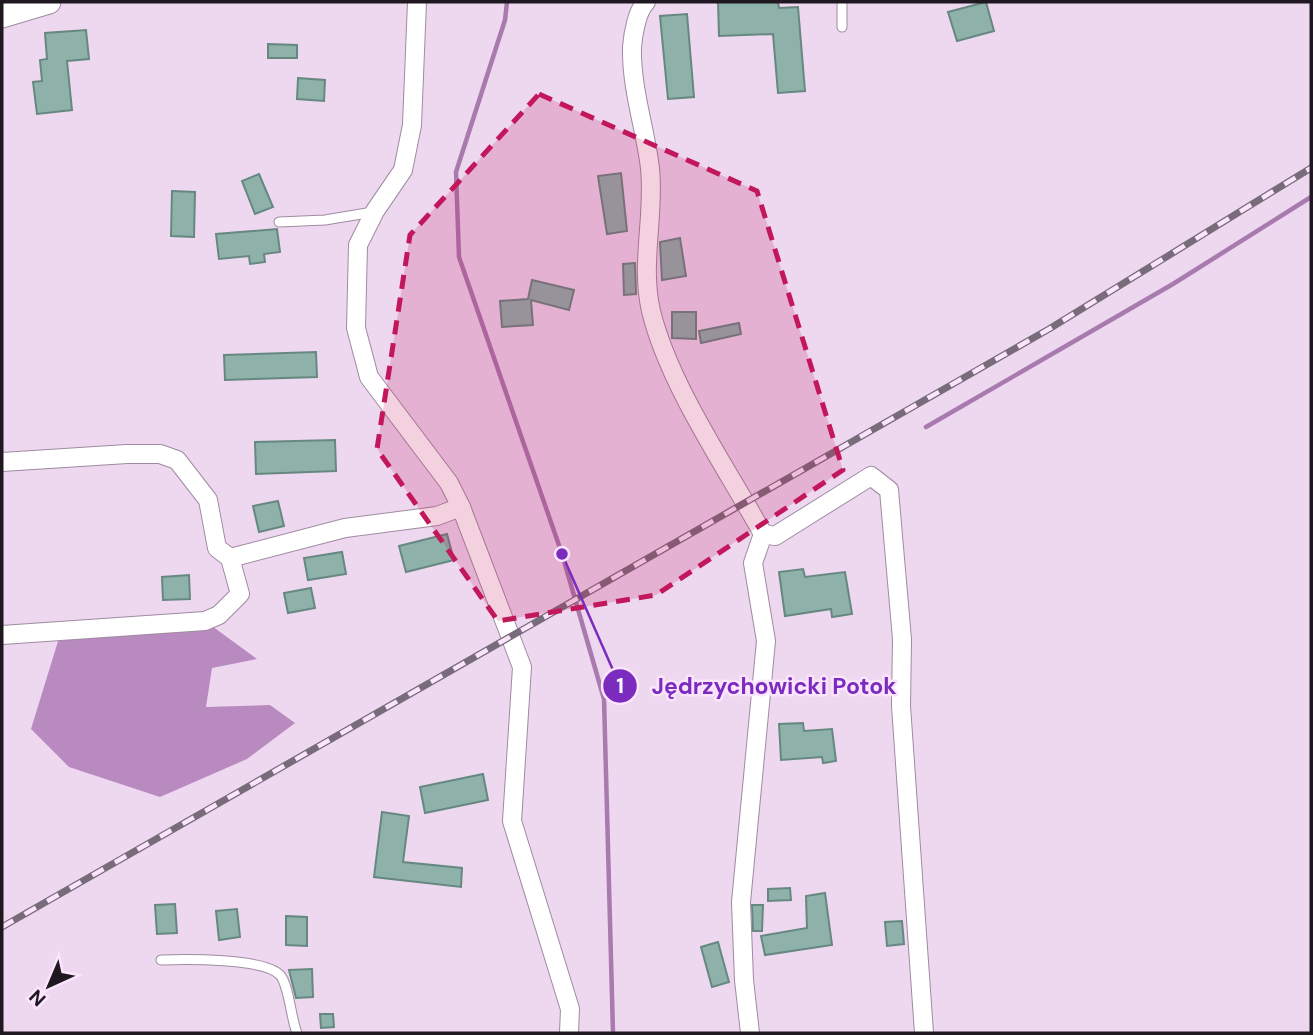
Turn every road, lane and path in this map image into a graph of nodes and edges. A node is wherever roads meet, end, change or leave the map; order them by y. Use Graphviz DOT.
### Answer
graph roads {
  1 [pos="49,2"];
  2 [pos="417,2"];
  3 [pos="646,2"];
  4 [pos="842,2"];
  5 [pos="2,16"];
  6 [pos="842,27"];
  7 [pos="375,211"];
  8 [pos="279,222"];
  9 [pos="2,462"];
  10 [pos="461,507"];
  11 [pos="763,534"];
  12 [pos="230,558"];
  13 [pos="2,635"];
  14 [pos="161,960"];
  15 [pos="297,1033"];
  16 [pos="569,1033"];
  17 [pos="750,1033"];
  18 [pos="924,1033"];
  1 -- 5 [label="street"];
  2 -- 7 [label="street"];
  3 -- 11 [label="street"];
  4 -- 6 [label="lane"];
  7 -- 8 [label="lane"];
  7 -- 10 [label="street"];
  9 -- 12 [label="street"];
  10 -- 12 [label="street"];
  10 -- 16 [label="street"];
  11 -- 17 [label="street"];
  11 -- 18 [label="street"];
  12 -- 13 [label="street"];
  14 -- 15 [label="lane"];
}
